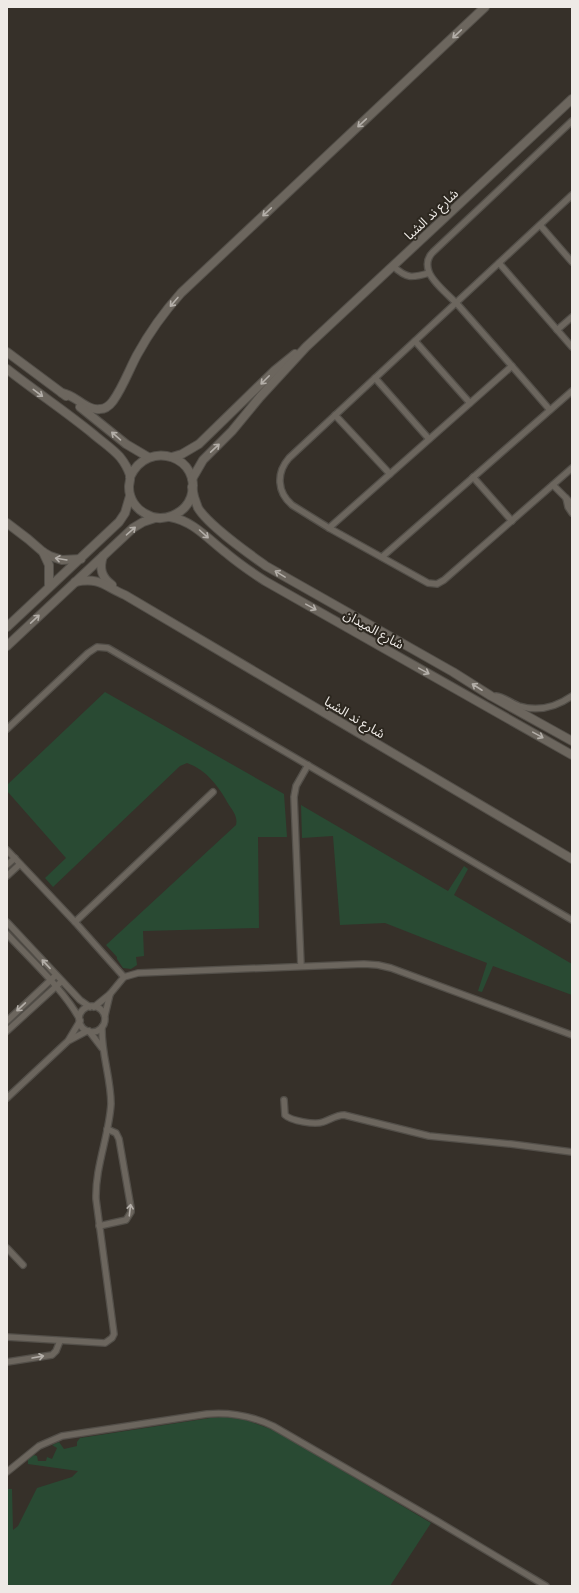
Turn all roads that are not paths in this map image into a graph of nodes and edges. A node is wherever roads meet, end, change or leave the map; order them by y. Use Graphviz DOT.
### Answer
graph roads {
  1 [pos="486,7"];
  2 [pos="572,99"];
  3 [pos="572,122"];
  4 [pos="572,196"];
  5 [pos="540,225"];
  6 [pos="572,262"];
  7 [pos="499,263"];
  8 [pos="393,266"];
  9 [pos="429,273"];
  10 [pos="456,303"];
  11 [pos="572,317"];
  12 [pos="557,330"];
  13 [pos="415,341"];
  14 [pos="306,347"];
  15 [pos="572,347"];
  16 [pos="7,352"];
  17 [pos="512,366"];
  18 [pos="7,369"];
  19 [pos="375,378"];
  20 [pos="572,391"];
  21 [pos="62,392"];
  22 [pos="470,403"];
  23 [pos="550,410"];
  24 [pos="335,415"];
  25 [pos="429,439"];
  26 [pos="148,457"];
  27 [pos="172,457"];
  28 [pos="572,468"];
  29 [pos="390,474"];
  30 [pos="130,477"];
  31 [pos="473,477"];
  32 [pos="192,483"];
  33 [pos="553,485"];
  34 [pos="130,496"];
  35 [pos="569,499"];
  36 [pos="572,504"];
  37 [pos="572,513"];
  38 [pos="170,517"];
  39 [pos="156,518"];
  40 [pos="512,521"];
  41 [pos="10,525"];
  42 [pos="329,528"];
  43 [pos="43,552"];
  44 [pos="103,556"];
  45 [pos="382,558"];
  46 [pos="80,559"];
  47 [pos="75,582"];
  48 [pos="49,587"];
  49 [pos="125,595"];
  50 [pos="7,627"];
  51 [pos="7,646"];
  52 [pos="491,696"];
  53 [pos="572,696"];
  54 [pos="7,730"];
  55 [pos="572,741"];
  56 [pos="572,755"];
  57 [pos="308,765"];
  58 [pos="214,792"];
  59 [pos="7,850"];
  60 [pos="15,858"];
  61 [pos="572,859"];
  62 [pos="20,864"];
  63 [pos="7,865"];
  64 [pos="7,876"];
  65 [pos="572,920"];
  66 [pos="7,922"];
  67 [pos="75,922"];
  68 [pos="7,934"];
  69 [pos="301,966"];
  70 [pos="56,974"];
  71 [pos="124,977"];
  72 [pos="50,980"];
  73 [pos="62,981"];
  74 [pos="55,987"];
  75 [pos="110,994"];
  76 [pos="92,1007"];
  77 [pos="105,1016"];
  78 [pos="7,1021"];
  79 [pos="80,1021"];
  80 [pos="102,1027"];
  81 [pos="7,1031"];
  82 [pos="88,1031"];
  83 [pos="572,1035"];
  84 [pos="68,1041"];
  85 [pos="103,1050"];
  86 [pos="7,1098"];
  87 [pos="284,1100"];
  88 [pos="107,1129"];
  89 [pos="572,1152"];
  90 [pos="99,1226"];
  91 [pos="7,1248"];
  92 [pos="23,1265"];
  93 [pos="7,1336"];
  94 [pos="60,1341"];
  95 [pos="7,1362"];
  96 [pos="7,1472"];
  97 [pos="546,1586"];
  1 -- 21 [label="street, one-way"];
  2 -- 8 [label="street, شارع ند الشبا"];
  3 -- 9 [label="street"];
  4 -- 5 [label="street"];
  5 -- 6 [label="street"];
  5 -- 7 [label="street"];
  7 -- 10 [label="street"];
  7 -- 12 [label="street"];
  8 -- 9 [label="street"];
  8 -- 14 [label="street, شارع ند الشبا"];
  9 -- 10 [label="street"];
  10 -- 13 [label="street"];
  10 -- 17 [label="street"];
  11 -- 12 [label="street"];
  12 -- 15 [label="street"];
  13 -- 19 [label="street"];
  13 -- 22 [label="street"];
  14 -- 27 [label="street, شارع ند الشبا, one-way"];
  32 -- 14 [label="street, شارع ند الشبا, one-way"];
  16 -- 21 [label="street"];
  17 -- 22 [label="street"];
  17 -- 23 [label="street"];
  18 -- 30 [label="street, one-way"];
  19 -- 24 [label="street"];
  19 -- 25 [label="street"];
  20 -- 23 [label="street"];
  26 -- 21 [label="street, one-way"];
  22 -- 25 [label="street"];
  23 -- 31 [label="street"];
  24 -- 29 [label="street"];
  24 -- 42 [label="street"];
  25 -- 29 [label="street"];
  26 -- 27 [label="street"];
  26 -- 30 [label="street"];
  27 -- 32 [label="street"];
  28 -- 33 [label="street"];
  29 -- 42 [label="street"];
  30 -- 34 [label="street"];
  31 -- 40 [label="street"];
  31 -- 45 [label="street"];
  32 -- 38 [label="street"];
  52 -- 32 [label="street, شارع الميدان, one-way"];
  33 -- 35 [label="street"];
  33 -- 40 [label="street"];
  34 -- 39 [label="street"];
  34 -- 46 [label="street"];
  35 -- 36 [label="street"];
  35 -- 37 [label="street"];
  38 -- 39 [label="street"];
  38 -- 56 [label="street, شارع الميدان, one-way"];
  44 -- 39 [label="street, one-way"];
  40 -- 45 [label="street"];
  41 -- 43 [label="street"];
  42 -- 45 [label="street"];
  46 -- 43 [label="street, one-way"];
  43 -- 48 [label="street"];
  44 -- 47 [label="street"];
  44 -- 49 [label="street, شارع ند الشبا"];
  46 -- 48 [label="street"];
  47 -- 49 [label="street, شارع ند الشبا"];
  51 -- 47 [label="street, one-way"];
  48 -- 50 [label="street"];
  49 -- 61 [label="street, شارع ند الشبا"];
  52 -- 53 [label="street"];
  52 -- 55 [label="street, شارع الميدان"];
  54 -- 57 [label="street"];
  57 -- 65 [label="street"];
  57 -- 69 [label="street"];
  58 -- 67 [label="street"];
  59 -- 60 [label="street"];
  60 -- 62 [label="street"];
  60 -- 63 [label="street"];
  62 -- 64 [label="street"];
  62 -- 67 [label="street"];
  70 -- 66 [label="street, one-way"];
  67 -- 71 [label="street"];
  68 -- 72 [label="street"];
  69 -- 71 [label="street"];
  69 -- 83 [label="street"];
  70 -- 72 [label="street"];
  70 -- 73 [label="street"];
  71 -- 75 [label="street"];
  72 -- 74 [label="street"];
  72 -- 78 [label="street, one-way"];
  73 -- 74 [label="street"];
  73 -- 76 [label="street"];
  74 -- 79 [label="street"];
  74 -- 81 [label="street"];
  75 -- 76 [label="street"];
  75 -- 77 [label="street"];
  76 -- 77 [label="street"];
  76 -- 79 [label="street"];
  77 -- 80 [label="street"];
  79 -- 82 [label="street"];
  79 -- 84 [label="street"];
  80 -- 82 [label="street"];
  80 -- 85 [label="street"];
  82 -- 84 [label="street"];
  82 -- 85 [label="street"];
  84 -- 86 [label="street"];
  85 -- 88 [label="street"];
  87 -- 89 [label="street"];
  88 -- 90 [label="street"];
  90 -- 88 [label="street, one-way"];
  90 -- 94 [label="street"];
  91 -- 92 [label="street"];
  93 -- 94 [label="street"];
  95 -- 94 [label="street, one-way"];
  96 -- 97 [label="street"];
}
